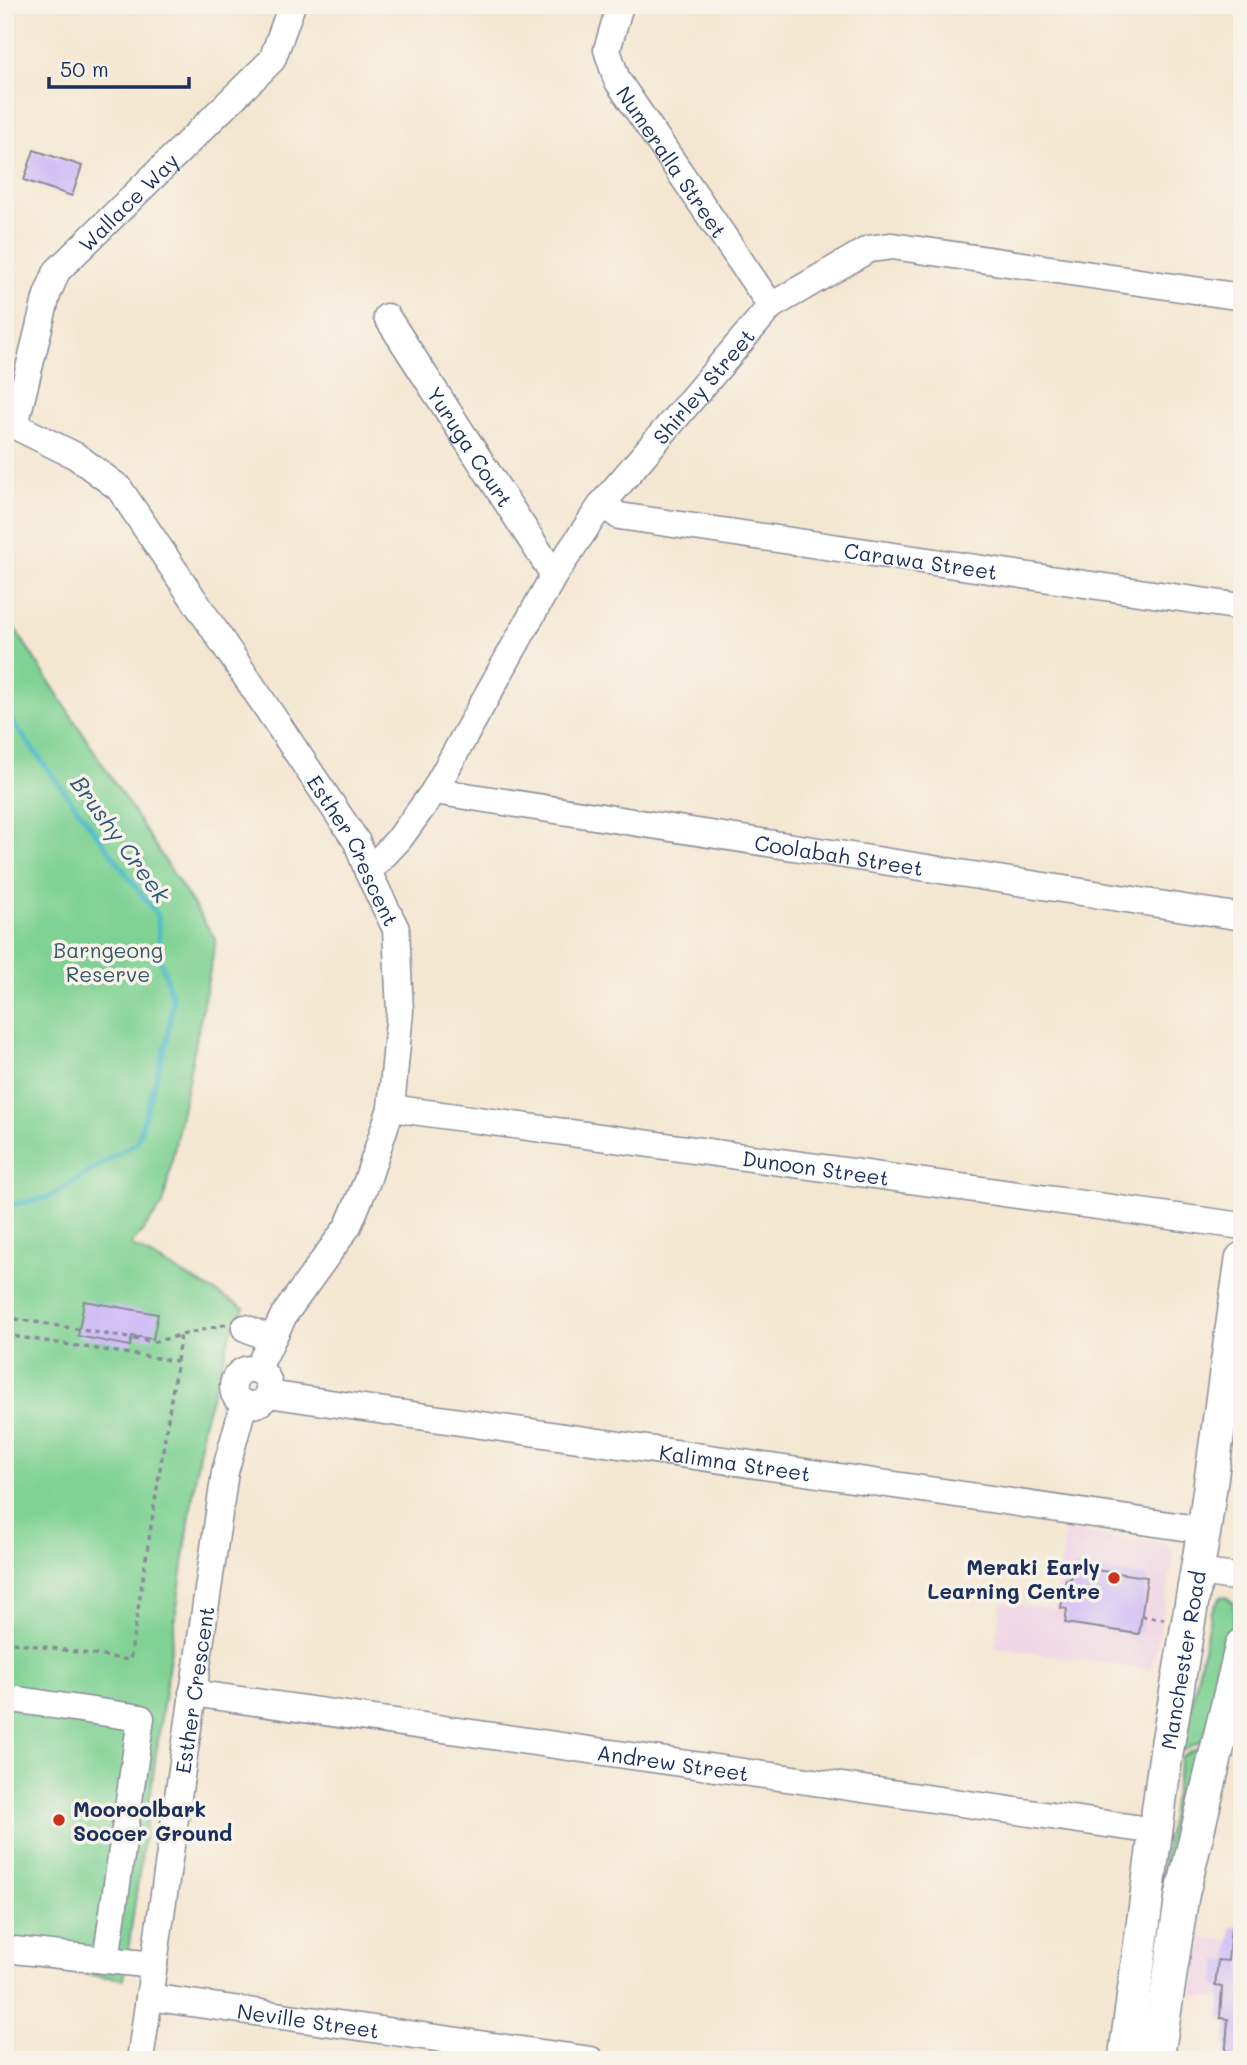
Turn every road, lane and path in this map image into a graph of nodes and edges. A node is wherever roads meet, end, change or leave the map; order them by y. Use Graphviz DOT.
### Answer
graph roads {
  1 [pos="292,5"];
  2 [pos="620,5"];
  3 [pos="1242,297"];
  4 [pos="771,306"];
  5 [pos="387,317"];
  6 [pos="10,423"];
  7 [pos="602,504"];
  8 [pos="554,575"];
  9 [pos="1242,607"];
  10 [pos="434,791"];
  11 [pos="368,872"];
  12 [pos="1242,917"];
  13 [pos="391,1108"];
  14 [pos="1242,1226"];
  15 [pos="1242,1259"];
  16 [pos="5,1317"];
  17 [pos="245,1328"];
  18 [pos="5,1335"];
  19 [pos="180,1336"];
  20 [pos="271,1339"];
  21 [pos="177,1361"];
  22 [pos="256,1399"];
  23 [pos="1205,1530"];
  24 [pos="1198,1572"];
  25 [pos="1242,1578"];
  26 [pos="1141,1616"];
  27 [pos="1164,1619"];
  28 [pos="5,1641"];
  29 [pos="1242,1645"];
  30 [pos="192,1693"];
  31 [pos="5,1699"];
  32 [pos="1156,1831"];
  33 [pos="5,1949"];
  34 [pos="106,1960"];
  35 [pos="154,1965"];
  36 [pos="149,1997"];
  37 [pos="141,2060"];
  38 [pos="591,2060"];
  39 [pos="1125,2060"];
  40 [pos="1157,2060"];
  1 -- 6 [label="street, Wallace Way"];
  2 -- 4 [label="street, Numeralla Street"];
  3 -- 4 [label="street, Shirley Street"];
  4 -- 7 [label="street, Shirley Street"];
  5 -- 8 [label="street, Yuruga Court"];
  6 -- 11 [label="street, Esther Crescent"];
  7 -- 8 [label="street, Shirley Street"];
  7 -- 9 [label="street, Carawa Street"];
  8 -- 10 [label="street, Shirley Street"];
  10 -- 11 [label="street, Shirley Street"];
  10 -- 12 [label="street, Coolabah Street"];
  11 -- 13 [label="street, Esther Crescent"];
  13 -- 14 [label="street, Dunoon Street"];
  13 -- 20 [label="street, Esther Crescent"];
  15 -- 23 [label="main road, Manchester Road"];
  16 -- 19 [label="path"];
  17 -- 19 [label="path"];
  17 -- 20 [label="street"];
  18 -- 21 [label="path"];
  19 -- 21 [label="path"];
  20 -- 22 [label="street, Esther Crescent"];
  21 -- 28 [label="path"];
  22 -- 23 [label="street, Kalimna Street"];
  22 -- 30 [label="street, Esther Crescent"];
  23 -- 24 [label="main road, Manchester Road"];
  24 -- 25 [label="street"];
  24 -- 32 [label="main road, Manchester Road"];
  26 -- 27 [label="path"];
  29 -- 40 [label="main road"];
  30 -- 32 [label="street, Andrew Street"];
  30 -- 35 [label="street, Esther Crescent"];
  31 -- 34 [label="street"];
  32 -- 39 [label="main road, Manchester Road"];
  33 -- 34 [label="street"];
  34 -- 35 [label="street"];
  35 -- 36 [label="street, Esther Crescent"];
  36 -- 37 [label="street, Esther Crescent"];
  36 -- 38 [label="street, Neville Street"];
}
